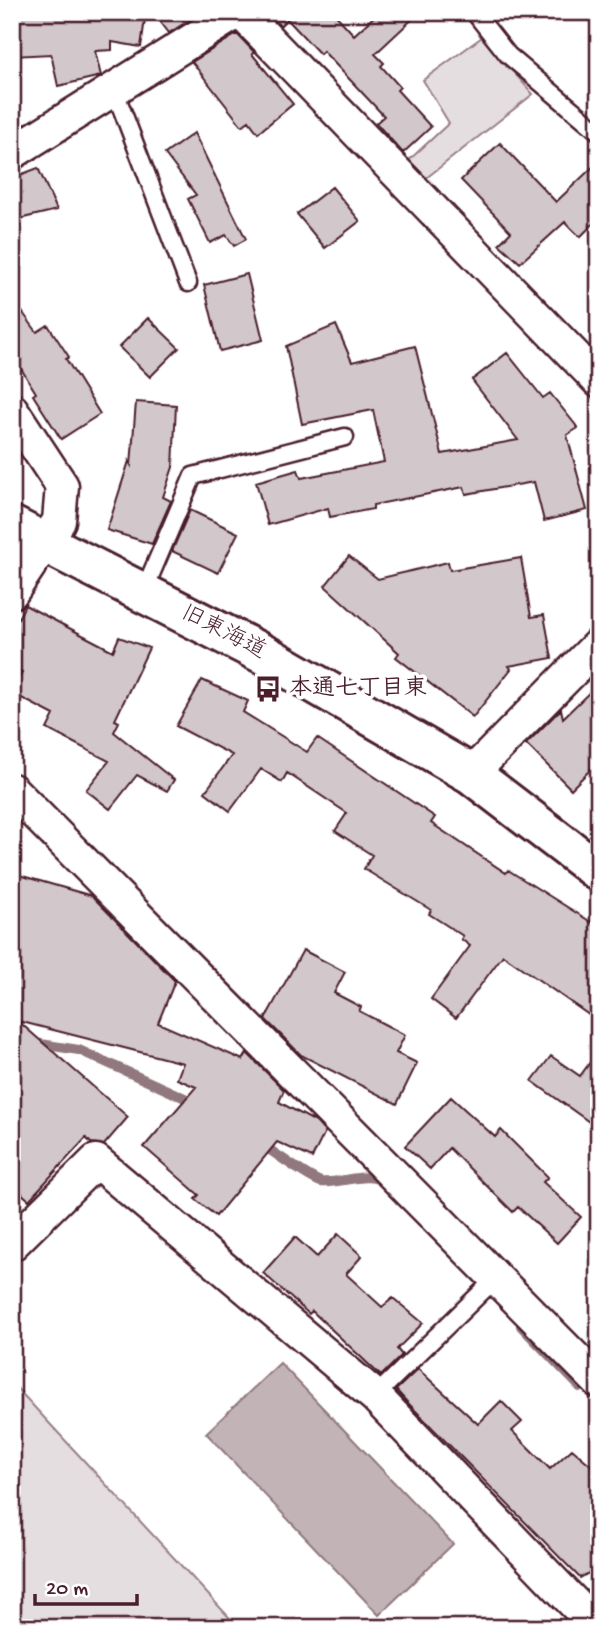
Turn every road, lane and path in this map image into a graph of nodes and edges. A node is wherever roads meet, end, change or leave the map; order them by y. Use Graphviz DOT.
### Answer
graph roads {
  1 [pos="239,12"];
  2 [pos="474,12"];
  3 [pos="114,89"];
  4 [pos="599,132"];
  5 [pos="12,153"];
  6 [pos="188,283"];
  7 [pos="599,381"];
  8 [pos="12,410"];
  9 [pos="345,437"];
  10 [pos="28,534"];
  11 [pos="12,592"];
  12 [pos="143,593"];
  13 [pos="599,644"];
  14 [pos="471,774"];
  15 [pos="12,790"];
  16 [pos="599,872"];
  17 [pos="12,1244"];
  18 [pos="497,1277"];
  19 [pos="599,1382"];
  20 [pos="375,1396"];
  21 [pos="598,1628"];
  1 -- 3 [label="street"];
  1 -- 7 [label="street"];
  2 -- 4 [label="lane"];
  3 -- 5 [label="street"];
  3 -- 6 [label="lane"];
  8 -- 10 [label="street"];
  9 -- 12 [label="lane"];
  10 -- 11 [label="street"];
  10 -- 12 [label="street, 旧東海道"];
  12 -- 14 [label="street, 旧東海道"];
  13 -- 14 [label="street"];
  14 -- 16 [label="street, 旧東海道"];
  15 -- 18 [label="street"];
  17 -- 20 [label="street"];
  18 -- 19 [label="street"];
  18 -- 20 [label="lane"];
  20 -- 21 [label="street"];
}
